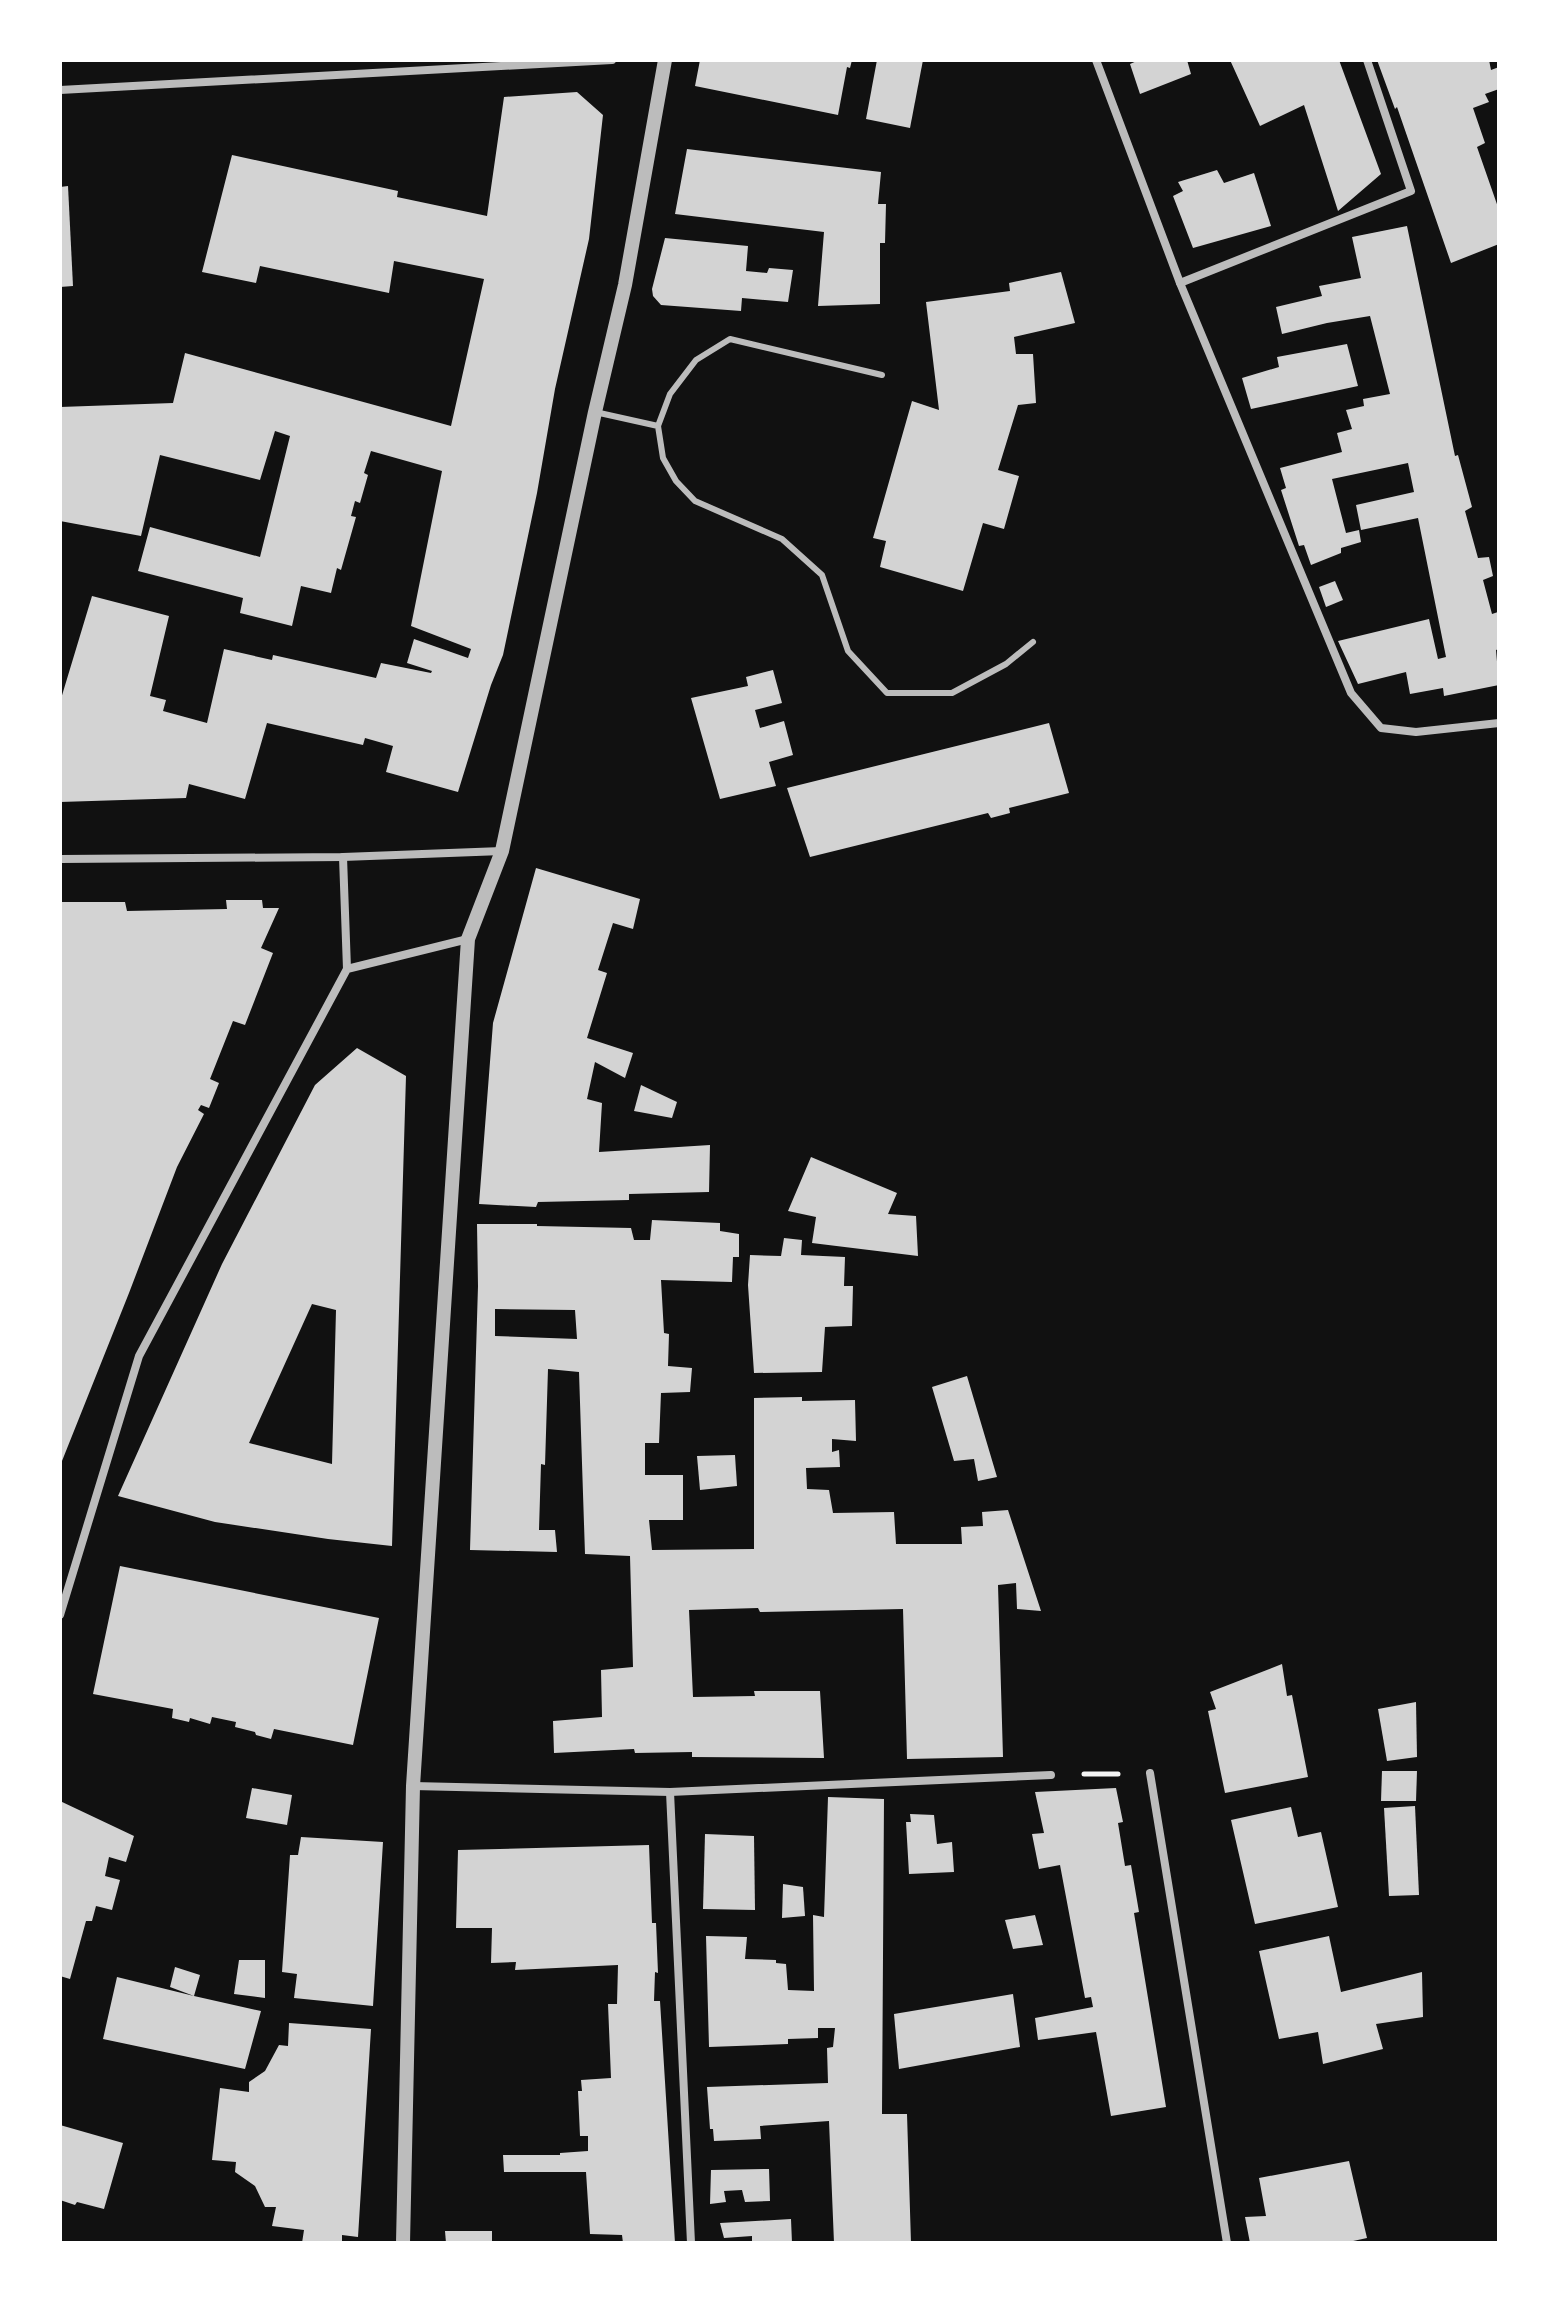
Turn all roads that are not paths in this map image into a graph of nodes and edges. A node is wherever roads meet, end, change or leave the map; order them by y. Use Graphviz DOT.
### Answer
graph roads {
  1 [pos="612,60"];
  2 [pos="665,60"];
  3 [pos="1096,60"];
  4 [pos="1367,60"];
  5 [pos="60,90"];
  6 [pos="1180,283"];
  7 [pos="882,375"];
  8 [pos="595,412"];
  9 [pos="658,426"];
  10 [pos="1033,642"];
  11 [pos="1499,723"];
  12 [pos="502,851"];
  13 [pos="343,857"];
  14 [pos="60,859"];
  15 [pos="468,939"];
  16 [pos="347,969"];
  17 [pos="60,1615"];
  18 [pos="1150,1773"];
  19 [pos="1051,1775"];
  20 [pos="413,1786"];
  21 [pos="670,1792"];
  22 [pos="403,2243"];
  23 [pos="691,2243"];
  24 [pos="1227,2243"];
  1 -- 5 [label="street"];
  2 -- 8 [label="street"];
  3 -- 6 [label="street"];
  4 -- 6 [label="street"];
  6 -- 11 [label="street"];
  7 -- 9 [label="lane"];
  8 -- 9 [label="lane"];
  8 -- 12 [label="street"];
  9 -- 10 [label="lane"];
  12 -- 13 [label="street"];
  12 -- 15 [label="street"];
  13 -- 14 [label="street"];
  13 -- 16 [label="street"];
  15 -- 16 [label="street"];
  15 -- 20 [label="street"];
  16 -- 17 [label="street"];
  18 -- 24 [label="street"];
  19 -- 21 [label="street"];
  20 -- 21 [label="street"];
  20 -- 22 [label="street"];
  21 -- 23 [label="street"];
}
